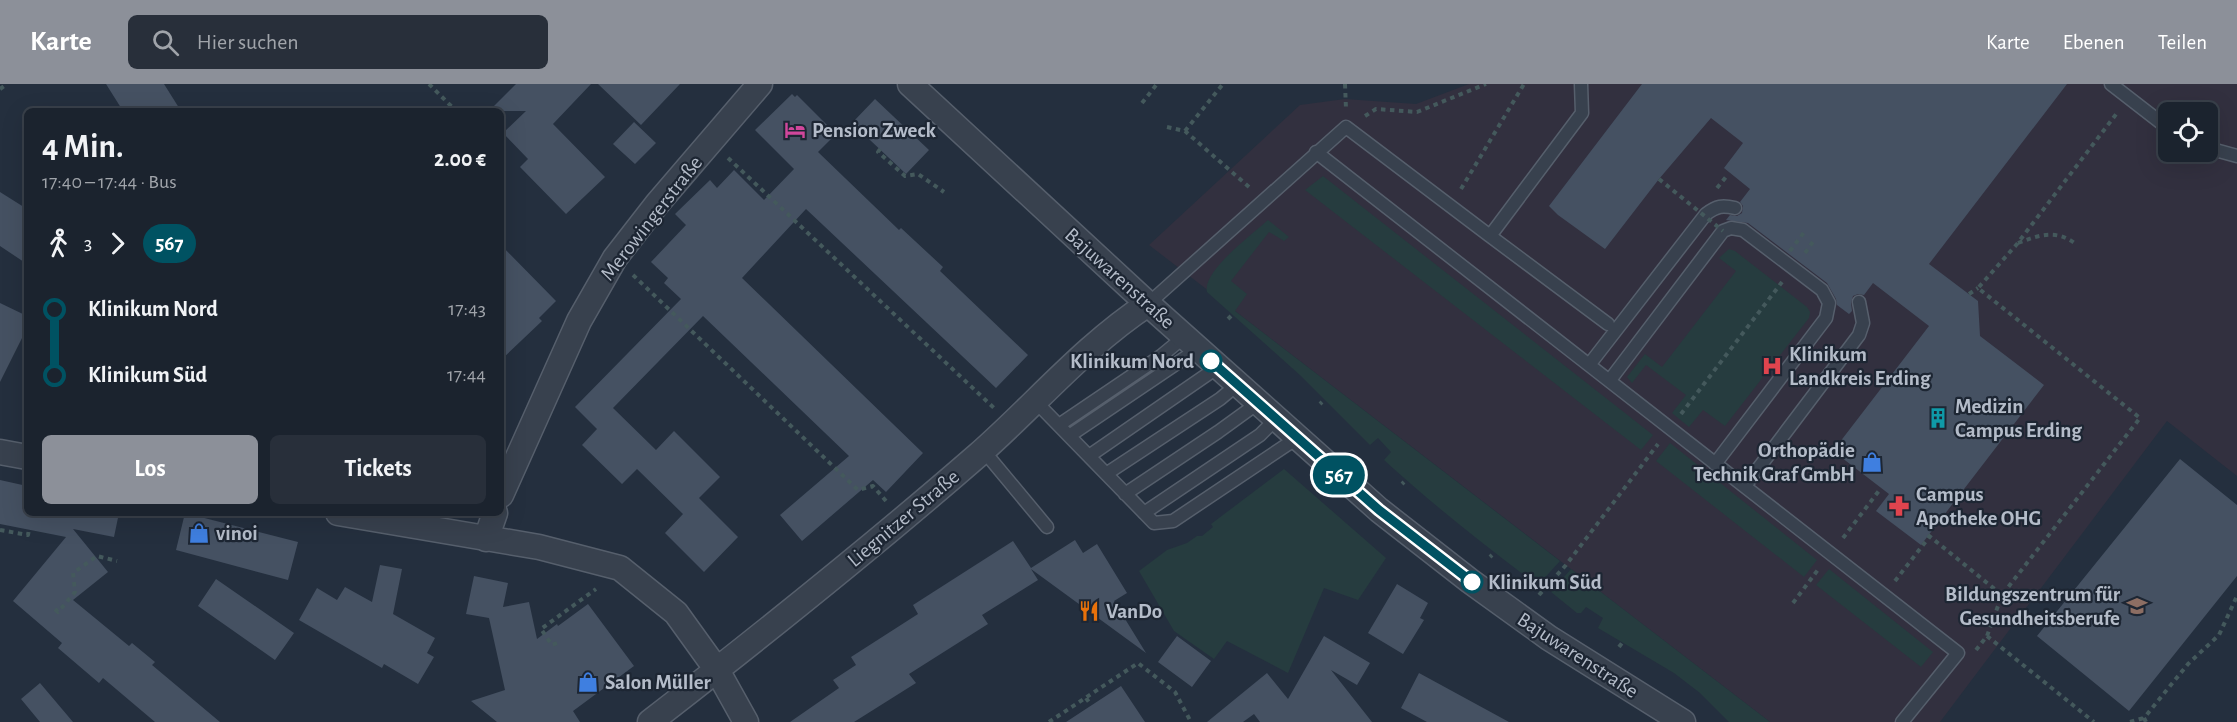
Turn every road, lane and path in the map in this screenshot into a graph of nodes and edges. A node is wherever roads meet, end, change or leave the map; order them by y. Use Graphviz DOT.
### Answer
graph roads {
  1 [pos="7,84"];
  2 [pos="429,84"];
  3 [pos="910,84"];
  4 [pos="1157,84"];
  5 [pos="1223,84"];
  6 [pos="1345,84"];
  7 [pos="1486,84"];
  8 [pos="1524,84"];
  9 [pos="1581,84"];
  10 [pos="2111,84"];
  11 [pos="751,87"];
  12 [pos="0,88"];
  13 [pos="2128,98"];
  14 [pos="1142,103"];
  15 [pos="453,108"];
  16 [pos="2158,121"];
  17 [pos="1167,127"];
  18 [pos="1346,128"];
  19 [pos="1185,130"];
  20 [pos="710,142"];
  21 [pos="880,149"];
  22 [pos="2218,151"];
  23 [pos="1316,152"];
  24 [pos="2237,156"];
  25 [pos="1659,179"];
  26 [pos="944,192"];
  27 [pos="1264,201"];
  28 [pos="1451,205"];
  29 [pos="1735,208"];
  30 [pos="1724,231"];
  31 [pos="1805,231"];
  32 [pos="1490,236"];
  33 [pos="1815,239"];
  34 [pos="2017,244"];
  35 [pos="2076,244"];
  36 [pos="1790,251"];
  37 [pos="615,258"];
  38 [pos="1793,268"];
  39 [pos="1977,288"];
  40 [pos="1969,294"];
  41 [pos="1859,302"];
  42 [pos="1148,304"];
  43 [pos="1608,324"];
  44 [pos="1191,343"];
  45 [pos="1589,364"];
  46 [pos="1218,368"];
  47 [pos="1610,380"];
  48 [pos="1238,384"];
  49 [pos="1035,401"];
  50 [pos="1258,403"];
  51 [pos="1276,419"];
  52 [pos="1012,425"];
  53 [pos="1059,425"];
  54 [pos="1670,428"];
  55 [pos="1069,436"];
  56 [pos="1297,438"];
  57 [pos="983,450"];
  58 [pos="0,452"];
  59 [pos="24,456"];
  60 [pos="1089,456"];
  61 [pos="1649,456"];
  62 [pos="1715,464"];
  63 [pos="1106,474"];
  64 [pos="1745,486"];
  65 [pos="504,488"];
  66 [pos="1881,488"];
  67 [pos="1125,494"];
  68 [pos="882,496"];
  69 [pos="1144,513"];
  70 [pos="355,516"];
  71 [pos="494,516"];
  72 [pos="1047,527"];
  73 [pos="0,530"];
  74 [pos="29,530"];
  75 [pos="486,539"];
  76 [pos="1831,553"];
  77 [pos="117,561"];
  78 [pos="604,583"];
  79 [pos="1806,585"];
  80 [pos="1539,595"];
  81 [pos="1884,595"];
  82 [pos="2002,595"];
  83 [pos="2237,596"];
  84 [pos="1793,603"];
  85 [pos="55,609"];
  86 [pos="1987,636"];
  87 [pos="556,643"];
  88 [pos="1975,652"];
  89 [pos="717,670"];
  90 [pos="1086,698"];
  91 [pos="1091,705"];
  92 [pos="2145,720"];
  93 [pos="650,722"];
  94 [pos="746,722"];
  95 [pos="1049,722"];
  96 [pos="1191,722"];
  97 [pos="1683,722"];
  98 [pos="1902,722"];
  99 [pos="2094,722"];
  100 [pos="2130,722"];
  1 -- 12 [label="path"];
  2 -- 15 [label="path"];
  3 -- 42 [label="street, Bajuwarenstraße"];
  4 -- 14 [label="path"];
  5 -- 19 [label="path"];
  6 -- 18 [label="path"];
  7 -- 18 [label="path"];
  8 -- 28 [label="path"];
  9 -- 32 [label="lane"];
  10 -- 13 [label="lane"];
  11 -- 20 [label="street, Merowingerstraße"];
  13 -- 16 [label="lane"];
  13 -- 34 [label="path"];
  17 -- 19 [label="path"];
  18 -- 23 [label="lane"];
  18 -- 28 [label="lane"];
  19 -- 27 [label="path"];
  20 -- 37 [label="street, Merowingerstraße"];
  20 -- 52 [label="path"];
  21 -- 26 [label="path"];
  22 -- 24 [label="lane"];
  23 -- 27 [label="lane"];
  23 -- 45 [label="lane"];
  25 -- 30 [label="path, bridge"];
  27 -- 42 [label="lane"];
  28 -- 32 [label="lane"];
  29 -- 45 [label="lane"];
  30 -- 38 [label="lane"];
  30 -- 47 [label="lane"];
  31 -- 36 [label="path, bridge"];
  32 -- 43 [label="lane"];
  33 -- 38 [label="path"];
  34 -- 35 [label="path"];
  34 -- 39 [label="path"];
  37 -- 65 [label="street, Merowingerstraße"];
  37 -- 68 [label="path"];
  38 -- 54 [label="path"];
  38 -- 62 [label="lane"];
  39 -- 40 [label="path"];
  39 -- 82 [label="path"];
  41 -- 64 [label="lane"];
  42 -- 44 [label="street, Bajuwarenstraße"];
  42 -- 49 [label="street, Liegnitzer Straße"];
  44 -- 46 [label="street, Bajuwarenstraße"];
  44 -- 53 [label="lane"];
  44 -- 55 [label="lane"];
  45 -- 47 [label="lane"];
  46 -- 48 [label="street, Bajuwarenstraße"];
  46 -- 60 [label="lane"];
  47 -- 54 [label="lane"];
  48 -- 50 [label="street, Bajuwarenstraße"];
  48 -- 63 [label="lane"];
  49 -- 52 [label="street, Liegnitzer Straße"];
  49 -- 53 [label="lane"];
  50 -- 51 [label="street, Bajuwarenstraße"];
  50 -- 67 [label="lane"];
  51 -- 56 [label="street, Bajuwarenstraße"];
  51 -- 69 [label="lane"];
  52 -- 57 [label="street, Liegnitzer Straße"];
  53 -- 55 [label="lane"];
  54 -- 62 [label="lane"];
  55 -- 60 [label="lane"];
  56 -- 69 [label="lane"];
  56 -- 97 [label="street, Bajuwarenstraße"];
  57 -- 72 [label="lane"];
  57 -- 89 [label="street, Liegnitzer Straße"];
  58 -- 59 [label="street"];
  60 -- 63 [label="lane"];
  61 -- 80 [label="path"];
  62 -- 64 [label="lane"];
  63 -- 67 [label="lane"];
  64 -- 76 [label="lane"];
  66 -- 76 [label="path"];
  67 -- 69 [label="lane"];
  70 -- 75 [label="street"];
  71 -- 75 [label="street"];
  73 -- 74 [label="path"];
  75 -- 89 [label="street"];
  76 -- 81 [label="lane"];
  77 -- 85 [label="path"];
  78 -- 87 [label="path"];
  79 -- 84 [label="path"];
  81 -- 82 [label="path"];
  81 -- 98 [label="lane"];
  82 -- 86 [label="path"];
  83 -- 92 [label="path"];
  86 -- 88 [label="path"];
  86 -- 99 [label="path"];
  89 -- 93 [label="street, Liegnitzer Straße"];
  89 -- 94 [label="street"];
  90 -- 91 [label="path"];
  90 -- 95 [label="path"];
  90 -- 96 [label="path"];
  92 -- 100 [label="path"];
}
